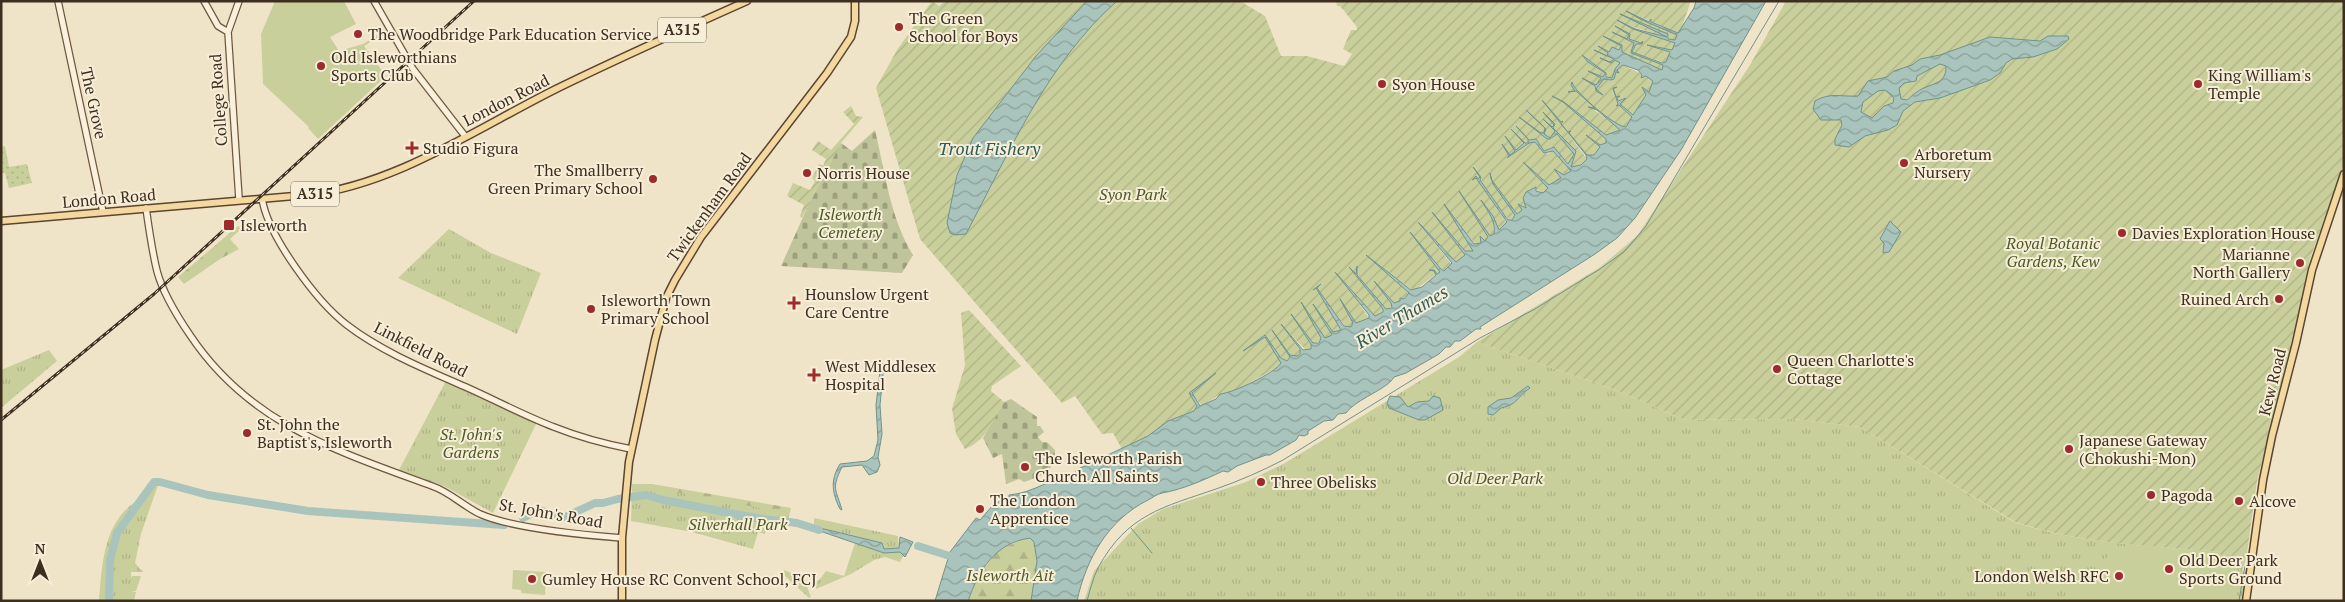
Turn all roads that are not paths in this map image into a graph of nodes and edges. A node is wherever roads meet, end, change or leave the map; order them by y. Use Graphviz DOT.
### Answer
graph roads {
  1 [pos="58,1"];
  2 [pos="204,1"];
  3 [pos="239,1"];
  4 [pos="374,1"];
  5 [pos="747,1"];
  6 [pos="855,1"];
  7 [pos="228,32"];
  8 [pos="465,136"];
  9 [pos="2344,174"];
  10 [pos="262,198"];
  11 [pos="239,199"];
  12 [pos="146,208"];
  13 [pos="103,212"];
  14 [pos="1,221"];
  15 [pos="631,449"];
  16 [pos="622,538"];
  17 [pos="622,601"];
  18 [pos="2246,601"];
  1 -- 13 [label="street, The Grove"];
  2 -- 7 [label="street"];
  3 -- 7 [label="street, College Road"];
  4 -- 8 [label="street"];
  5 -- 8 [label="main road, London Road / A315"];
  6 -- 15 [label="main road, Twickenham Road"];
  7 -- 11 [label="street, College Road"];
  8 -- 10 [label="main road, London Road / A315"];
  9 -- 18 [label="main road, Kew Road"];
  10 -- 11 [label="main road, London Road / A315"];
  10 -- 15 [label="street, Linkfield Road"];
  11 -- 12 [label="main road, London Road / A315"];
  12 -- 13 [label="main road, London Road / A315"];
  12 -- 16 [label="street, St. John's Road"];
  13 -- 14 [label="main road, London Road / A315"];
  15 -- 16 [label="main road, Twickenham Road"];
  16 -- 17 [label="main road, Twickenham Road"];
}
